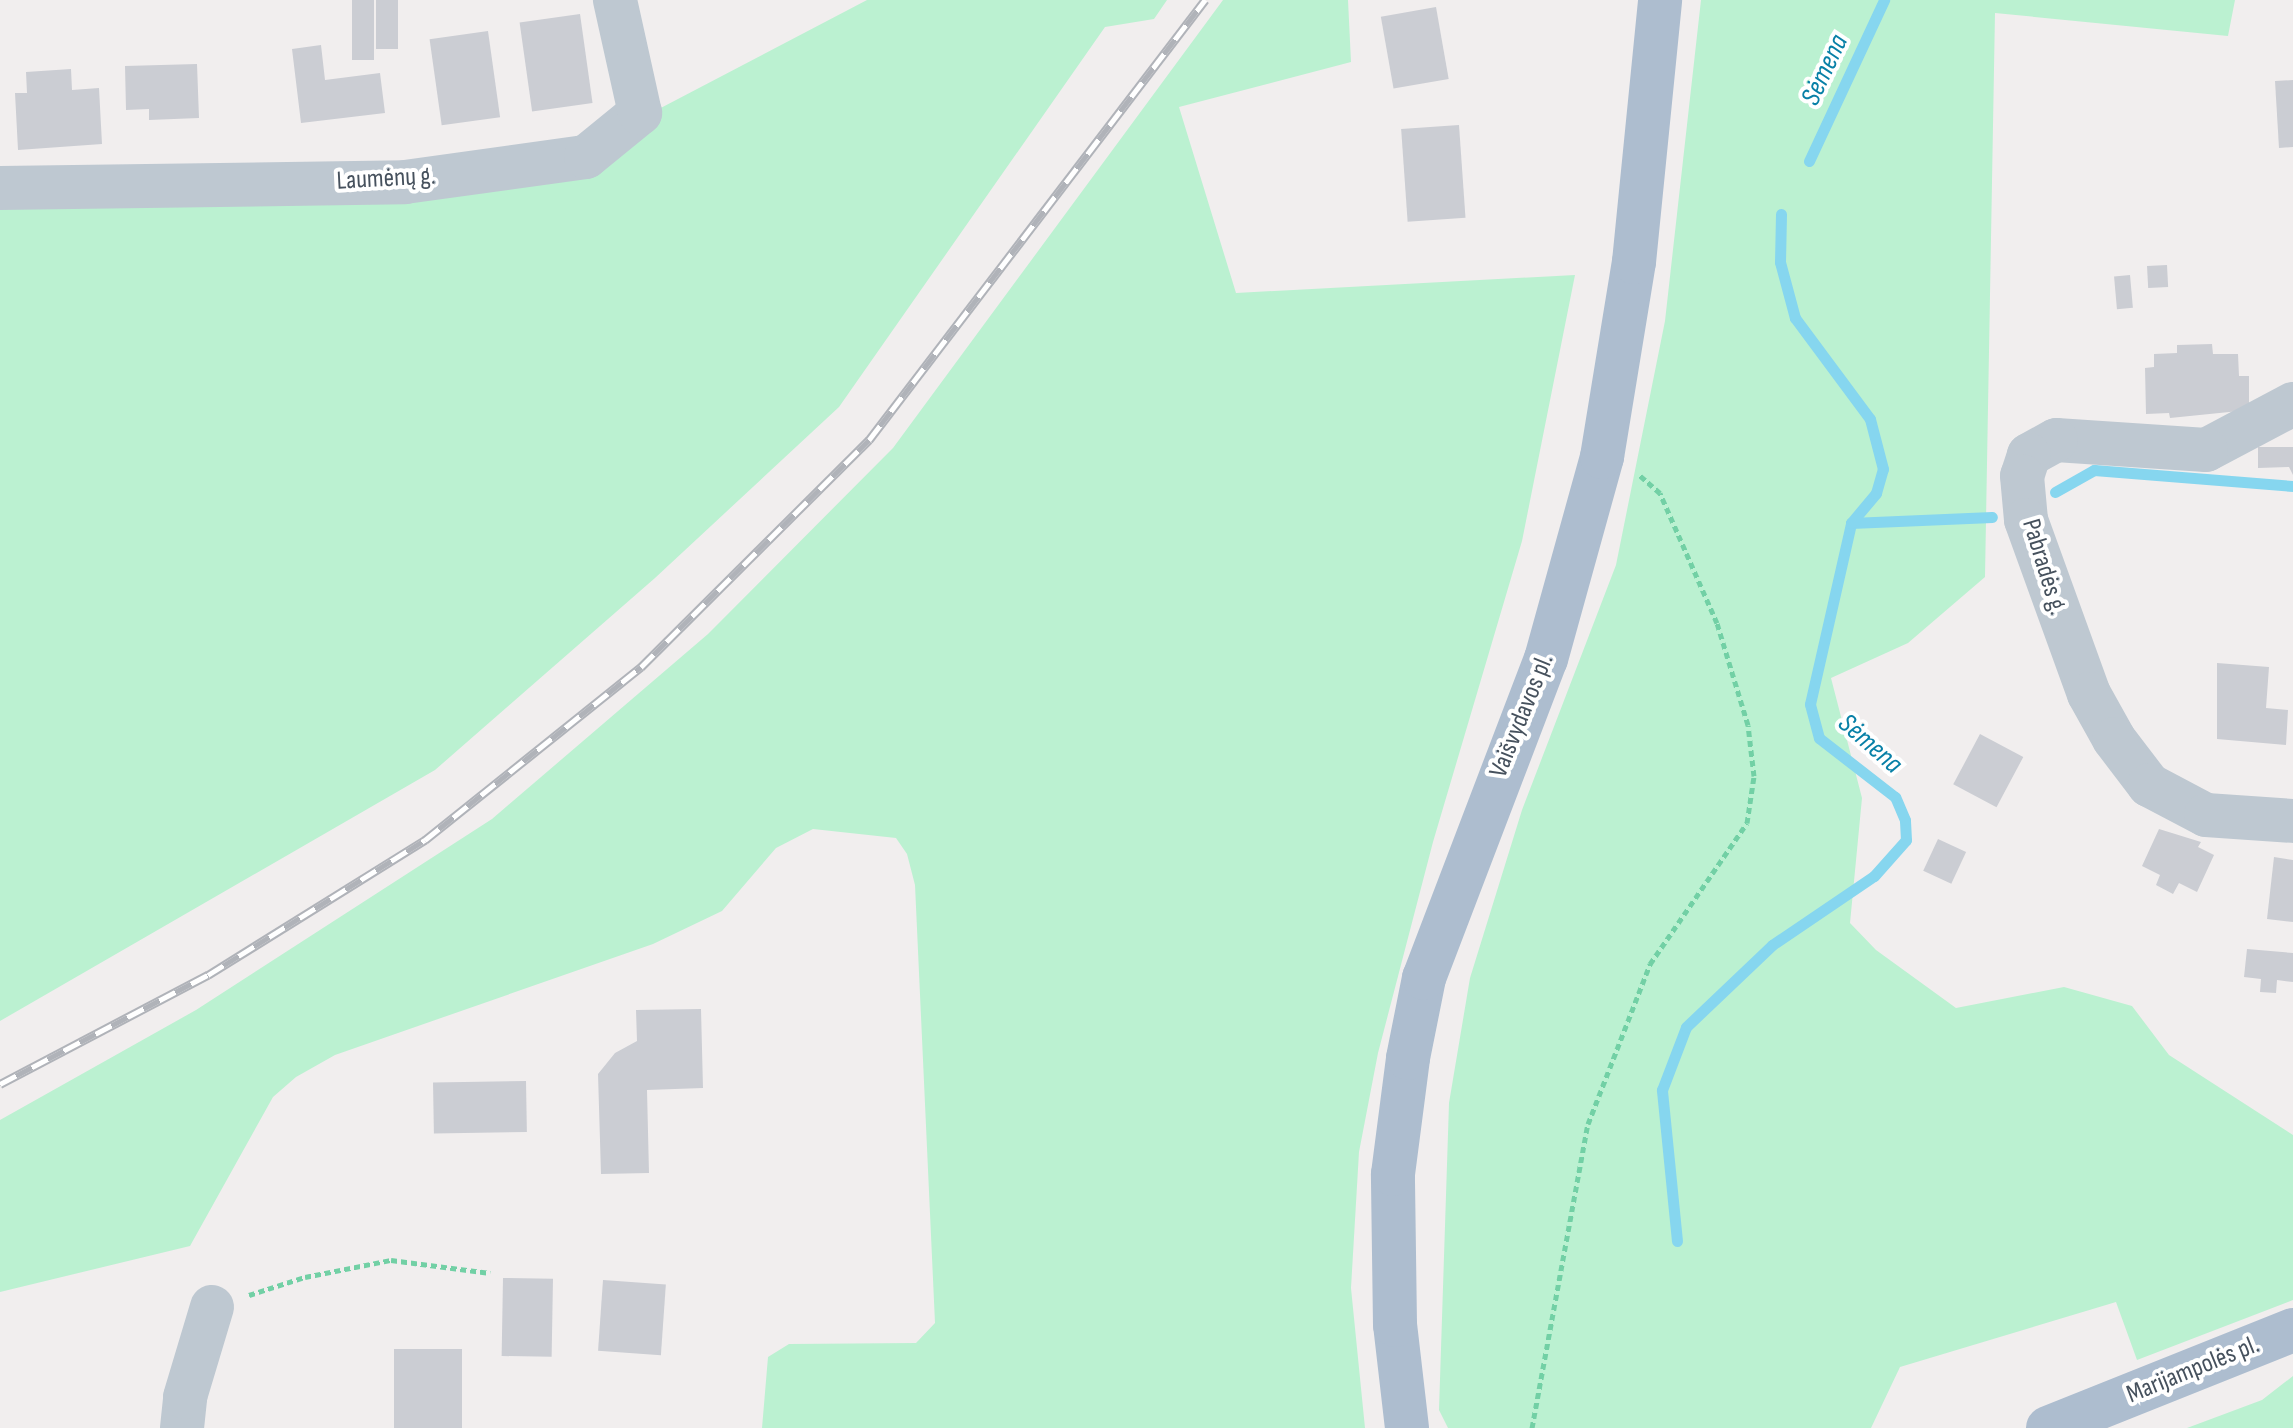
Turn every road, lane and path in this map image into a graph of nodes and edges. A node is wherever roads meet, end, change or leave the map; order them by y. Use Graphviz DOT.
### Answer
graph roads {
  1 [pos="615,0"];
  2 [pos="1660,0"];
  3 [pos="0,188"];
  4 [pos="2293,404"];
  5 [pos="1602,457"];
  6 [pos="2293,821"];
  7 [pos="490,1273"];
  8 [pos="212,1307"];
  9 [pos="2293,1330"];
  10 [pos="182,1428"];
  11 [pos="1407,1428"];
  12 [pos="1532,1428"];
  13 [pos="2048,1428"];
  1 -- 3 [label="street, Laumėnų g."];
  2 -- 5 [label="main road, Vaišvydavos pl."];
  4 -- 6 [label="street, Pabradės g."];
  5 -- 11 [label="main road, Vaišvydavos pl."];
  5 -- 12 [label="path"];
  7 -- 8 [label="path"];
  8 -- 10 [label="street"];
  9 -- 13 [label="main road, Marijampolės pl."];
}
